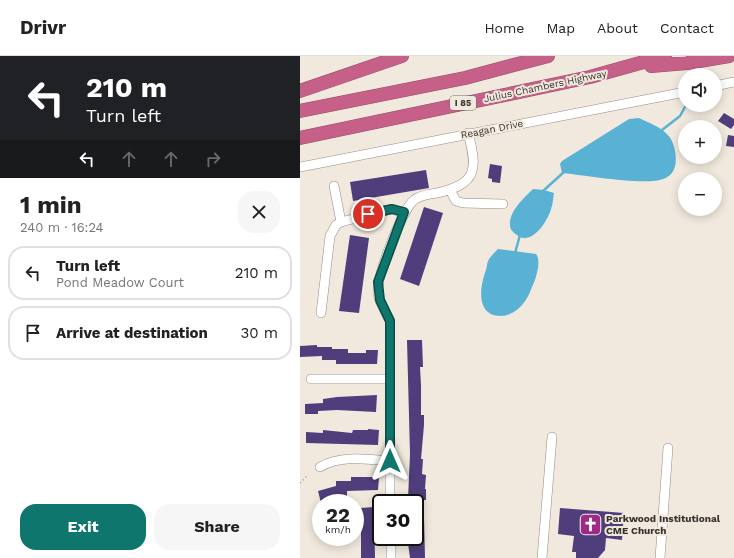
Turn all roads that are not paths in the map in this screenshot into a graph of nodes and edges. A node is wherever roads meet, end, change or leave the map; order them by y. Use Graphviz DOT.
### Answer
graph roads {
  1 [pos="402,56"];
  2 [pos="548,56"];
  3 [pos="665,56"];
  4 [pos="729,56"];
  5 [pos="625,68"];
  6 [pos="734,82"];
  7 [pos="722,85"];
  8 [pos="300,91"];
  9 [pos="678,93"];
  10 [pos="300,111"];
  11 [pos="468,133"];
  12 [pos="300,138"];
  13 [pos="300,167"];
  14 [pos="334,186"];
  15 [pos="450,190"];
  16 [pos="503,204"];
  17 [pos="404,212"];
  18 [pos="341,222"];
  19 [pos="321,313"];
  20 [pos="310,379"];
  21 [pos="389,380"];
  22 [pos="552,437"];
  23 [pos="668,448"];
  24 [pos="390,461"];
  25 [pos="320,467"];
  26 [pos="390,494"];
  27 [pos="391,546"];
  28 [pos="391,558"];
  29 [pos="542,558"];
  30 [pos="660,558"];
  1 -- 8 [label="highway"];
  2 -- 10 [label="highway"];
  3 -- 5 [label="highway, I 85"];
  4 -- 5 [label="highway"];
  5 -- 12 [label="highway, Julius Chambers Highway / I 85"];
  6 -- 7 [label="street"];
  9 -- 11 [label="street, Reagan Drive"];
  11 -- 13 [label="street, Reagan Drive"];
  11 -- 15 [label="street"];
  14 -- 18 [label="street"];
  15 -- 16 [label="street"];
  15 -- 17 [label="street"];
  17 -- 18 [label="street"];
  17 -- 21 [label="street"];
  18 -- 19 [label="street"];
  20 -- 21 [label="street"];
  21 -- 24 [label="street"];
  22 -- 29 [label="street"];
  23 -- 30 [label="street"];
  24 -- 25 [label="street"];
  24 -- 26 [label="street"];
  27 -- 28 [label="street"];
}
